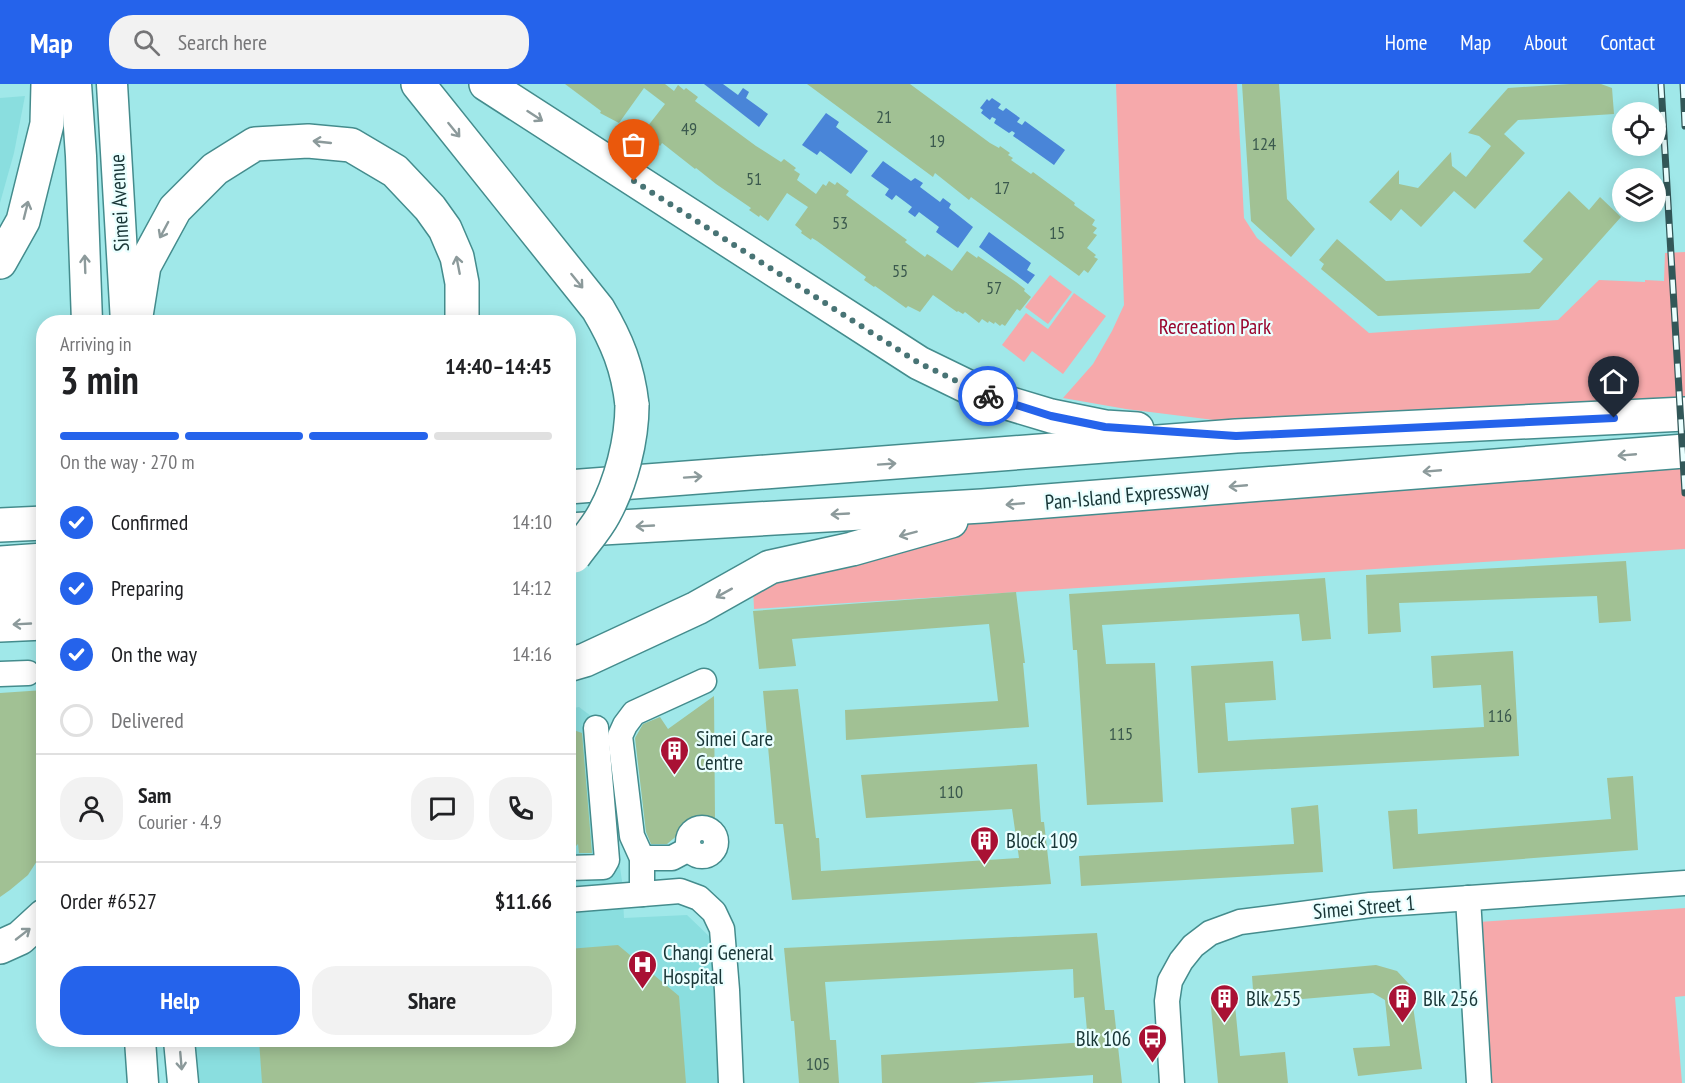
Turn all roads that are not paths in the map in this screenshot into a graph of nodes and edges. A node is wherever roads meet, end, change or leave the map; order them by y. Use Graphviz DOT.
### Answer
graph roads {
  1 [pos="48,84"];
  2 [pos="76,84"];
  3 [pos="112,84"];
  4 [pos="418,84"];
  5 [pos="486,84"];
  6 [pos="0,262"];
  7 [pos="87,315"];
  8 [pos="126,315"];
  9 [pos="136,315"];
  10 [pos="462,315"];
  11 [pos="1685,414"];
  12 [pos="1236,436"];
  13 [pos="1685,451"];
  14 [pos="576,486"];
  15 [pos="982,506"];
  16 [pos="36,523"];
  17 [pos="0,525"];
  18 [pos="576,543"];
  19 [pos="576,548"];
  20 [pos="36,561"];
  21 [pos="0,563"];
  22 [pos="36,592"];
  23 [pos="0,594"];
  24 [pos="36,623"];
  25 [pos="0,625"];
  26 [pos="576,663"];
  27 [pos="28,673"];
  28 [pos="0,674"];
  29 [pos="704,681"];
  30 [pos="596,728"];
  31 [pos="689,849"];
  32 [pos="642,858"];
  33 [pos="576,868"];
  34 [pos="1685,883"];
  35 [pos="642,894"];
  36 [pos="1685,896"];
  37 [pos="576,899"];
  38 [pos="1464,906"];
  39 [pos="36,923"];
  40 [pos="0,947"];
  41 [pos="140,1047"];
  42 [pos="180,1047"];
  43 [pos="143,1083"];
  44 [pos="183,1083"];
  45 [pos="732,1083"];
  46 [pos="1172,1083"];
  47 [pos="1185,1083"];
  48 [pos="1468,1083"];
  49 [pos="1479,1083"];
  6 -- 1 [label="highway, one-way"];
  7 -- 2 [label="main road, Simei Avenue, one-way"];
  3 -- 8 [label="main road, Simei Avenue"];
  4 -- 18 [label="highway, one-way, bridge"];
  5 -- 12 [label="highway, one-way"];
  10 -- 9 [label="highway, one-way"];
  11 -- 12 [label="highway"];
  14 -- 12 [label="highway, one-way"];
  13 -- 15 [label="highway, Pan-Island Expressway, one-way"];
  15 -- 19 [label="highway, Pan-Island Expressway, one-way"];
  15 -- 26 [label="highway, one-way"];
  16 -- 17 [label="highway"];
  20 -- 21 [label="highway"];
  22 -- 23 [label="highway"];
  24 -- 25 [label="highway, one-way"];
  27 -- 28 [label="street"];
  29 -- 32 [label="street"];
  30 -- 33 [label="street"];
  31 -- 32 [label="street"];
  32 -- 35 [label="street"];
  34 -- 38 [label="street, Simei Street 1"];
  35 -- 37 [label="street"];
  35 -- 45 [label="street"];
  36 -- 38 [label="street, Simei Street 1"];
  38 -- 46 [label="street, Simei Street 1"];
  38 -- 47 [label="street, Simei Street 1"];
  38 -- 48 [label="street"];
  38 -- 49 [label="street"];
  40 -- 39 [label="highway, one-way"];
  41 -- 43 [label="main road"];
  42 -- 44 [label="main road, one-way"];
}
